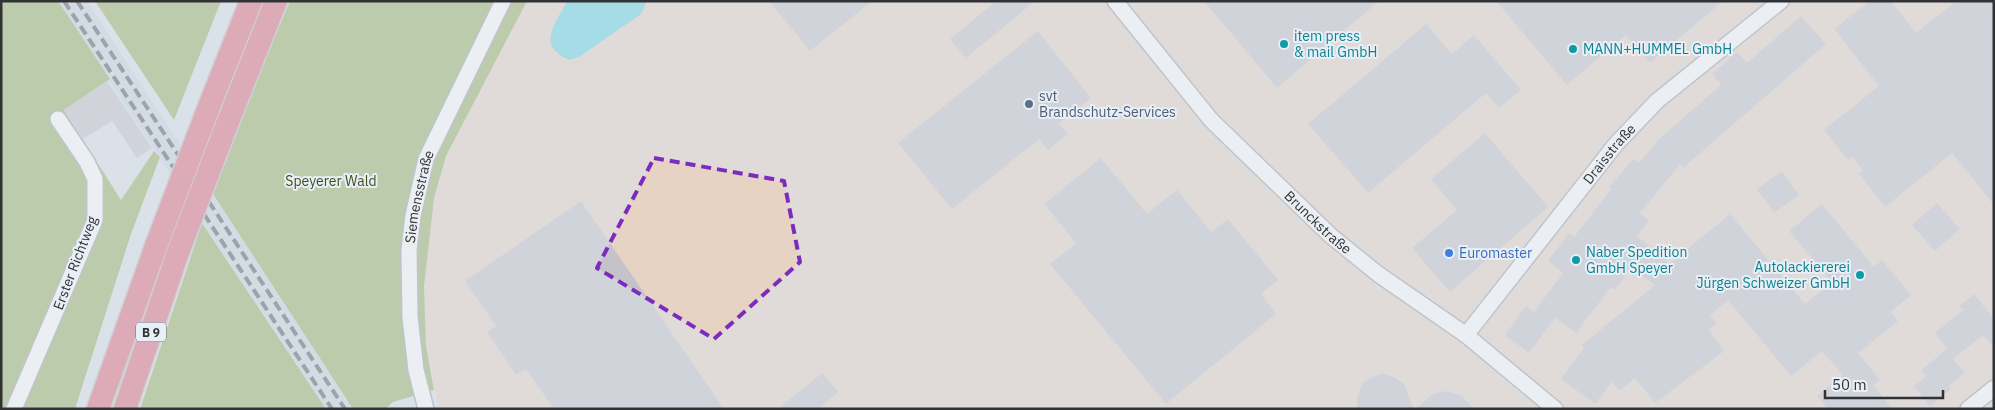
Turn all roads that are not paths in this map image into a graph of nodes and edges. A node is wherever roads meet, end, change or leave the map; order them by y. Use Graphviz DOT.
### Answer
graph roads {
  1 [pos="251,1"];
  2 [pos="276,1"];
  3 [pos="503,1"];
  4 [pos="1115,1"];
  5 [pos="1781,1"];
  6 [pos="58,119"];
  7 [pos="1466,334"];
  8 [pos="1994,388"];
  9 [pos="14,409"];
  10 [pos="98,409"];
  11 [pos="124,409"];
  12 [pos="426,409"];
  13 [pos="1555,409"];
  14 [pos="1968,409"];
  1 -- 10 [label="highway, B 9, bridge"];
  2 -- 11 [label="highway, B 9, bridge"];
  3 -- 12 [label="street, Siemensstraße"];
  4 -- 7 [label="street, Brunckstraße"];
  5 -- 7 [label="street, Draisstraße"];
  6 -- 9 [label="street, Erster Richtweg"];
  7 -- 13 [label="street, Brunckstraße"];
  8 -- 14 [label="street"];
}
